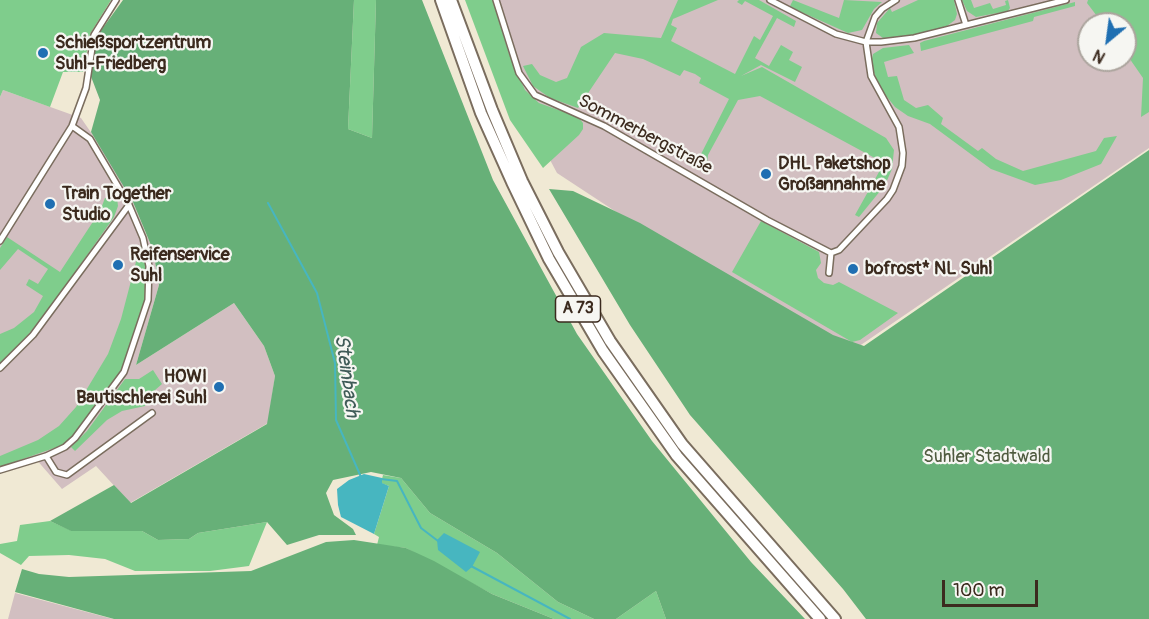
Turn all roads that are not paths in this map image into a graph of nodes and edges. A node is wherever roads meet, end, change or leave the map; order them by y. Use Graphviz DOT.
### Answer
graph roads {
  1 [pos="116,0"];
  2 [pos="441,0"];
  3 [pos="451,0"];
  4 [pos="496,0"];
  5 [pos="770,0"];
  6 [pos="896,0"];
  7 [pos="958,0"];
  8 [pos="1066,0"];
  9 [pos="966,25"];
  10 [pos="866,42"];
  11 [pos="72,126"];
  12 [pos="129,205"];
  13 [pos="0,241"];
  14 [pos="831,252"];
  15 [pos="829,273"];
  16 [pos="0,368"];
  17 [pos="152,413"];
  18 [pos="46,456"];
  19 [pos="0,470"];
  20 [pos="786,574"];
  21 [pos="820,619"];
  22 [pos="835,619"];
  1 -- 11 [label="street"];
  2 -- 20 [label="highway, A 73"];
  3 -- 20 [label="highway, A 73"];
  4 -- 14 [label="street, Sommerbergstraße"];
  5 -- 10 [label="street"];
  6 -- 10 [label="street"];
  7 -- 9 [label="street"];
  8 -- 9 [label="street"];
  9 -- 10 [label="street"];
  10 -- 14 [label="street"];
  11 -- 12 [label="street"];
  11 -- 13 [label="street"];
  12 -- 16 [label="street"];
  12 -- 18 [label="street"];
  14 -- 15 [label="street"];
  17 -- 18 [label="street"];
  18 -- 19 [label="street"];
  20 -- 21 [label="highway, A 73"];
  20 -- 22 [label="highway, A 73"];
}
